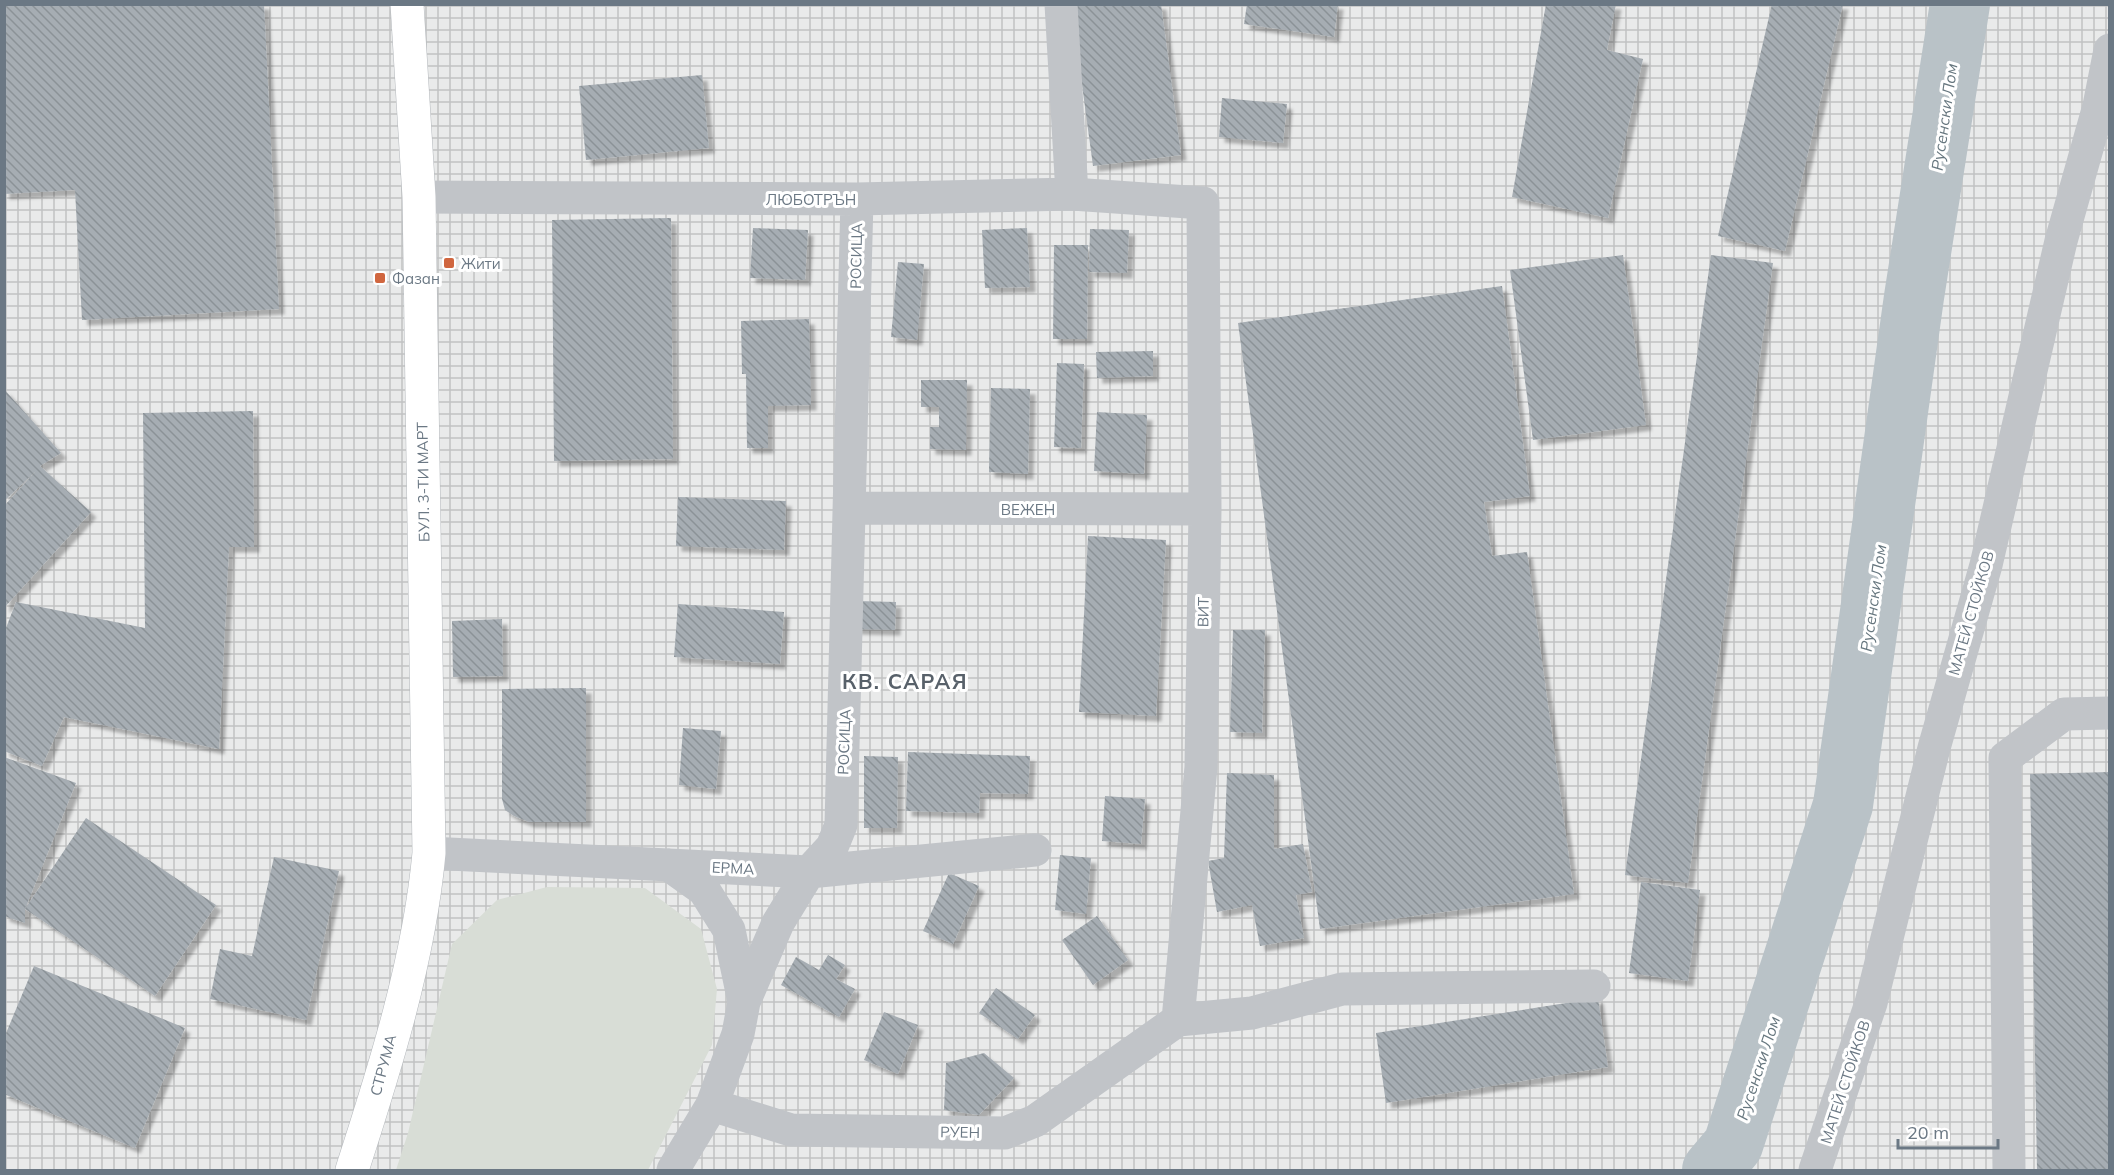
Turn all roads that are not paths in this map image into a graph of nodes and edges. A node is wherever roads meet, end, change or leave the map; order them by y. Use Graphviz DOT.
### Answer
graph roads {
  1 [pos="407,4"];
  2 [pos="1061,4"];
  3 [pos="2109,50"];
  4 [pos="1072,194"];
  5 [pos="419,197"];
  6 [pos="857,199"];
  7 [pos="1203,203"];
  8 [pos="851,508"];
  9 [pos="1205,509"];
  10 [pos="2109,713"];
  11 [pos="1035,850"];
  12 [pos="429,853"];
  13 [pos="669,865"];
  14 [pos="809,872"];
  15 [pos="411,958"];
  16 [pos="1594,986"];
  17 [pos="744,1002"];
  18 [pos="1178,1020"];
  19 [pos="712,1105"];
  20 [pos="352,1170"];
  21 [pos="673,1170"];
  22 [pos="1815,1170"];
  23 [pos="2009,1170"];
  1 -- 5 [label="main road, БУЛ. 3-ТИ МАРТ"];
  2 -- 4 [label="street"];
  3 -- 22 [label="street, МАТЕЙ СТОЙКОВ"];
  4 -- 6 [label="street, ЛЮБОТРЪН"];
  4 -- 7 [label="street, ЛЮБОТРЪН"];
  5 -- 6 [label="street, ЛЮБОТРЪН"];
  5 -- 12 [label="main road, БУЛ. 3-ТИ МАРТ"];
  6 -- 8 [label="street, РОСИЦА"];
  7 -- 9 [label="street, ВИТ"];
  8 -- 9 [label="street, ВЕЖЕН"];
  8 -- 14 [label="street, РОСИЦА"];
  9 -- 18 [label="street, ВИТ"];
  10 -- 23 [label="street"];
  11 -- 14 [label="street, ЕРМА"];
  12 -- 13 [label="street, ЕРМА"];
  12 -- 15 [label="main road, БУЛ. 3-ТИ МАРТ"];
  13 -- 14 [label="street, ЕРМА"];
  13 -- 17 [label="street"];
  14 -- 17 [label="street, РОСИЦА"];
  15 -- 20 [label="main road, СТРУМА"];
  16 -- 18 [label="street"];
  17 -- 19 [label="street, РОСИЦА"];
  18 -- 19 [label="street, РУЕН"];
  19 -- 21 [label="street, РОСИЦА"];
}
